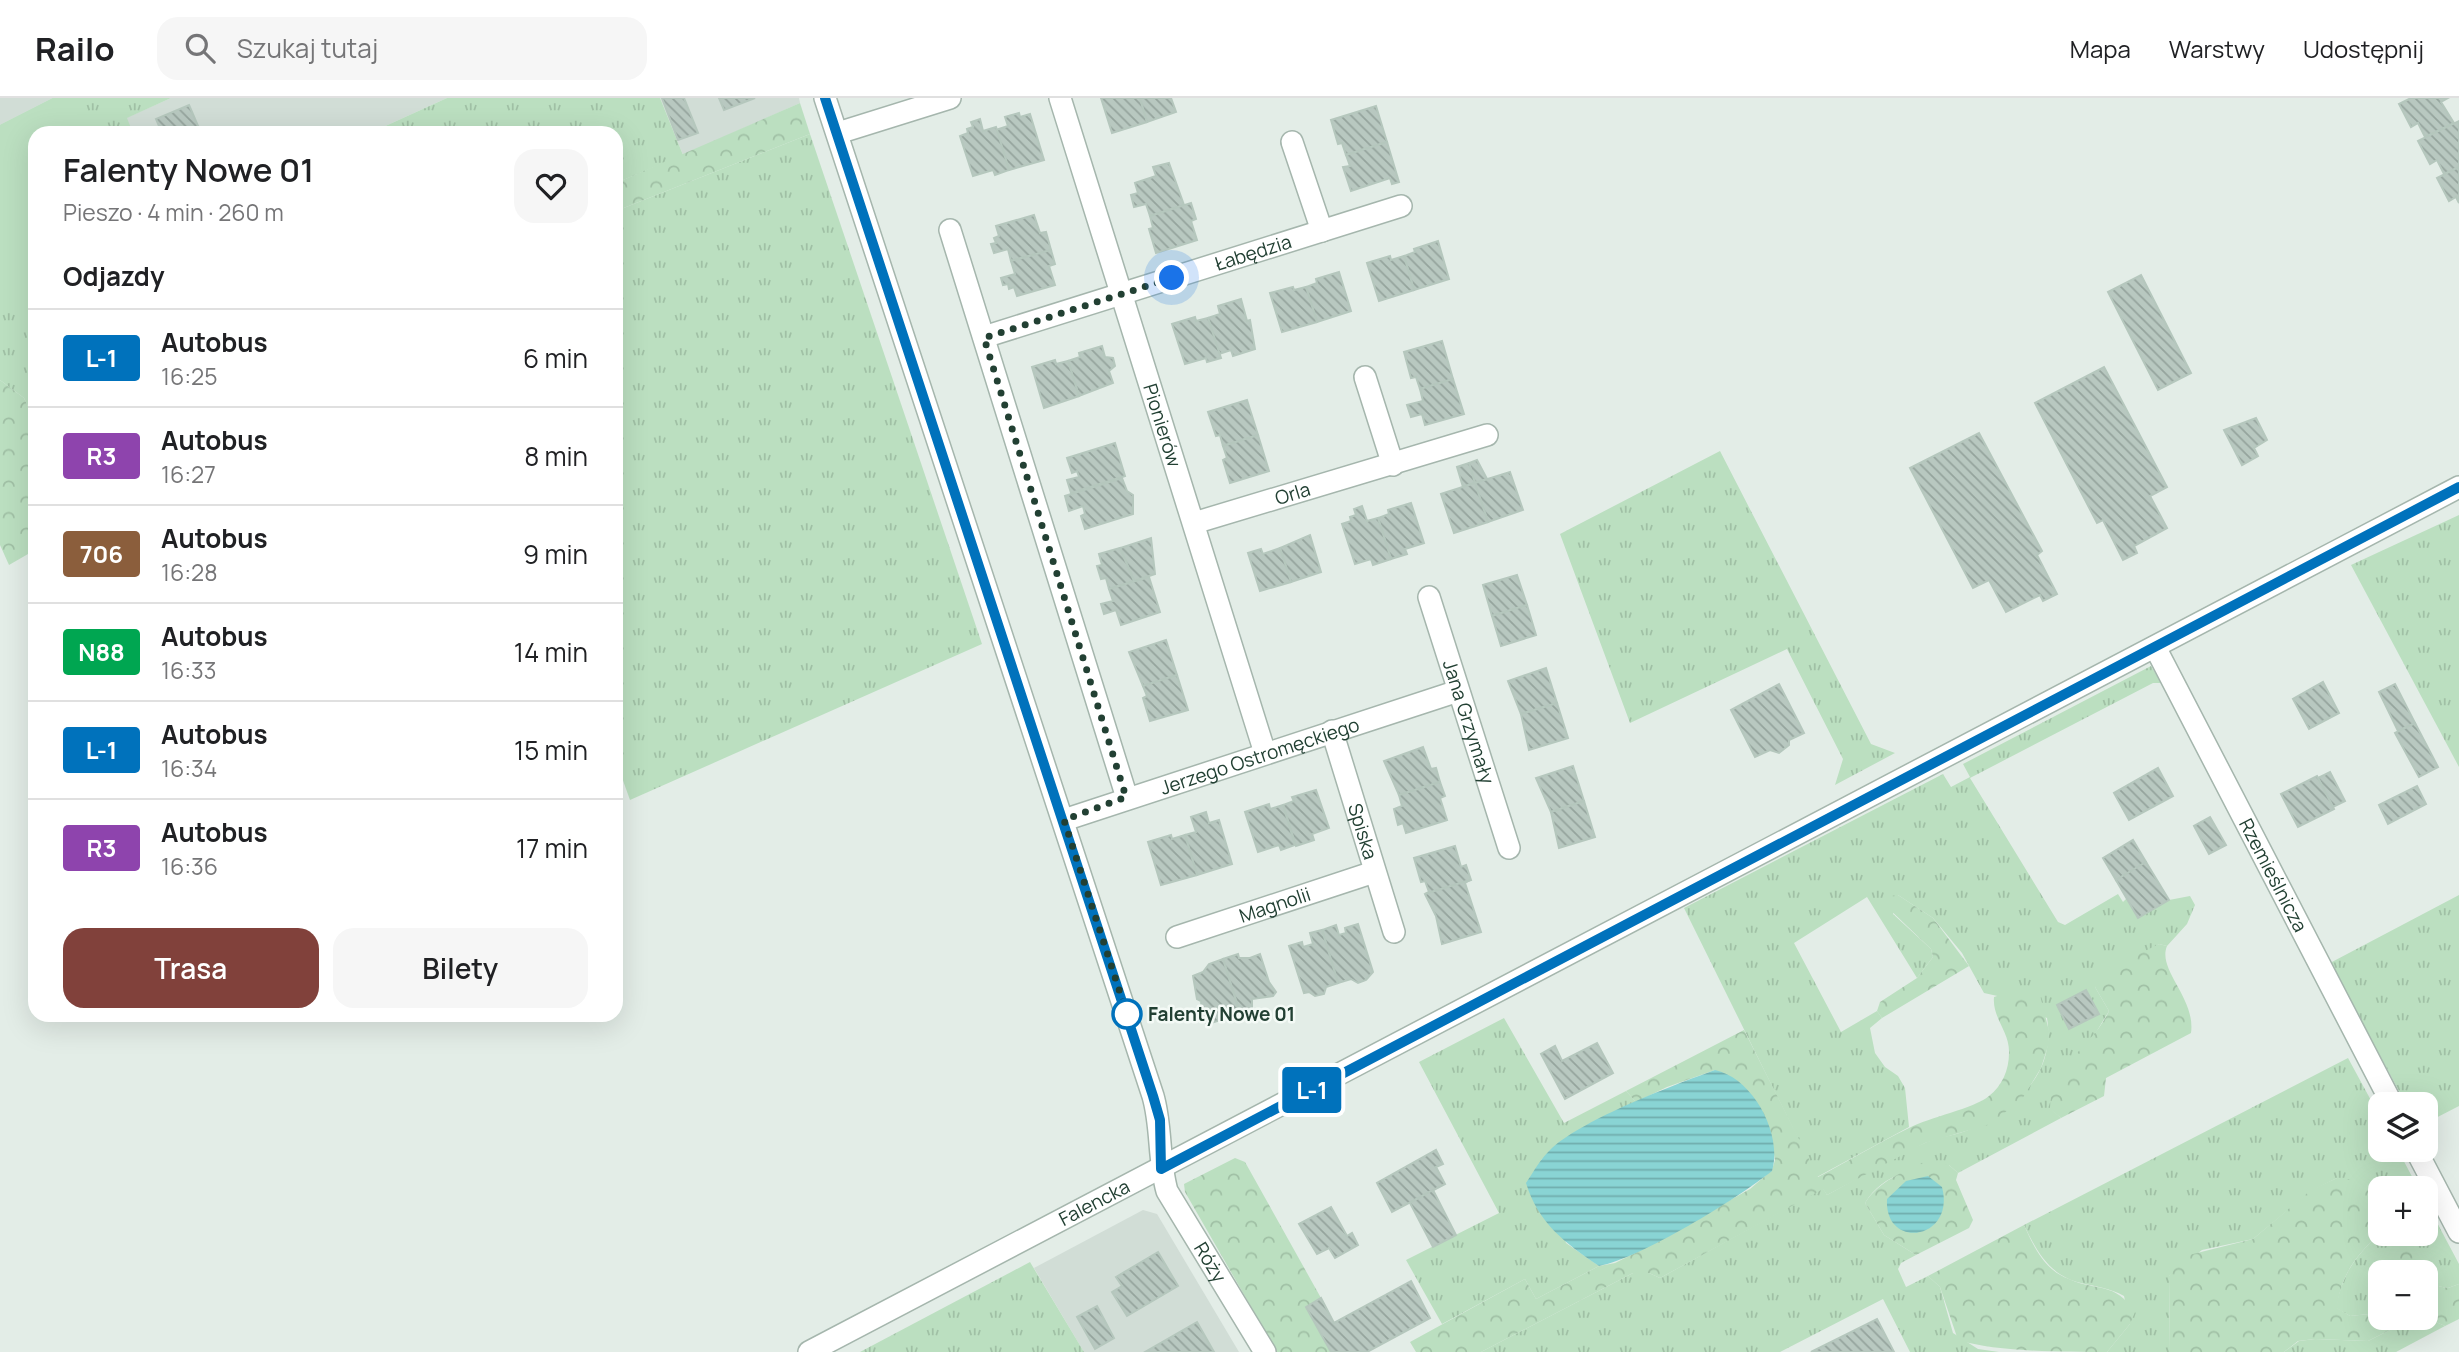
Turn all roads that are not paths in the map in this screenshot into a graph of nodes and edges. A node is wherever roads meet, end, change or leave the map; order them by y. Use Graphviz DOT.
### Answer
graph roads {
  1 [pos="825,98"];
  2 [pos="950,98"];
  3 [pos="1060,98"];
  4 [pos="838,134"];
  5 [pos="1292,142"];
  6 [pos="1401,206"];
  7 [pos="950,230"];
  8 [pos="1322,230"];
  9 [pos="1122,294"];
  10 [pos="984,338"];
  11 [pos="1365,377"];
  12 [pos="1487,435"];
  13 [pos="1393,465"];
  14 [pos="2459,487"];
  15 [pos="1194,523"];
  16 [pos="1429,597"];
  17 [pos="2155,647"];
  18 [pos="1458,691"];
  19 [pos="1332,731"];
  20 [pos="1265,753"];
  21 [pos="1126,797"];
  22 [pos="1064,820"];
  23 [pos="1509,848"];
  24 [pos="1374,872"];
  25 [pos="1394,932"];
  26 [pos="1177,937"];
  27 [pos="2386,1092"];
  28 [pos="2422,1162"];
  29 [pos="1161,1169"];
  30 [pos="2459,1232"];
  31 [pos="809,1352"];
  32 [pos="1265,1352"];
  1 -- 4 [label="street, Róży"];
  2 -- 4 [label="street"];
  3 -- 9 [label="street, Pionierów"];
  4 -- 22 [label="street, Róży"];
  5 -- 8 [label="street"];
  6 -- 8 [label="street, Łabędzia"];
  7 -- 10 [label="street"];
  8 -- 9 [label="street, Łabędzia"];
  9 -- 10 [label="street, Łabędzia"];
  9 -- 15 [label="street, Pionierów"];
  10 -- 21 [label="street"];
  11 -- 13 [label="street"];
  12 -- 13 [label="street, Orla"];
  13 -- 15 [label="street, Orla"];
  14 -- 17 [label="street, Falencka"];
  15 -- 20 [label="street, Pionierów"];
  16 -- 18 [label="street, Jana Grzymały"];
  17 -- 27 [label="street, Rzemieślnicza"];
  17 -- 29 [label="street, Falencka"];
  18 -- 19 [label="street, Jerzego Ostromęckiego"];
  18 -- 23 [label="street, Jana Grzymały"];
  19 -- 20 [label="street, Jerzego Ostromęckiego"];
  19 -- 24 [label="street, Spiska"];
  20 -- 21 [label="street, Jerzego Ostromęckiego"];
  21 -- 22 [label="street, Jerzego Ostromęckiego"];
  22 -- 29 [label="street, Róży"];
  24 -- 25 [label="street, Spiska"];
  24 -- 26 [label="street, Magnolii"];
  28 -- 30 [label="street"];
  29 -- 31 [label="street, Falencka"];
  29 -- 32 [label="street, Róży"];
}
